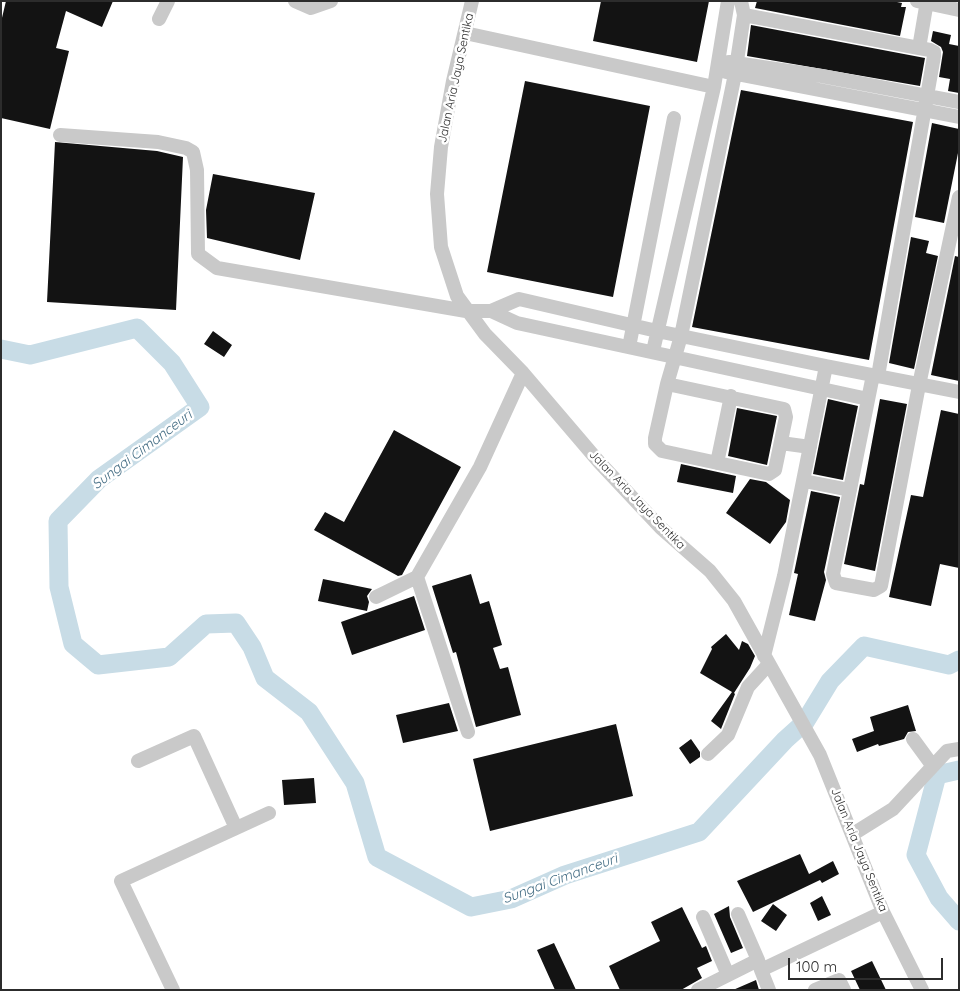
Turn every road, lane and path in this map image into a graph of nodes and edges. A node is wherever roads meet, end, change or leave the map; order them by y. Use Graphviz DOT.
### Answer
graph roads {
  1 [pos="168,1"];
  2 [pos="295,1"];
  3 [pos="331,1"];
  4 [pos="472,1"];
  5 [pos="728,1"];
  6 [pos="924,2"];
  7 [pos="742,5"];
  8 [pos="959,10"];
  9 [pos="159,18"];
  10 [pos="465,33"];
  11 [pos="919,48"];
  12 [pos="718,66"];
  13 [pos="736,68"];
  14 [pos="714,87"];
  15 [pos="959,102"];
  16 [pos="925,103"];
  17 [pos="959,117"];
  18 [pos="674,118"];
  19 [pos="60,135"];
  20 [pos="959,196"];
  21 [pos="466,311"];
  22 [pos="491,311"];
  23 [pos="633,325"];
  24 [pos="657,331"];
  25 [pos="681,336"];
  26 [pos="628,347"];
  27 [pos="653,352"];
  28 [pos="675,356"];
  29 [pos="826,366"];
  30 [pos="523,373"];
  31 [pos="876,376"];
  32 [pos="667,384"];
  33 [pos="919,385"];
  34 [pos="821,389"];
  35 [pos="959,392"];
  36 [pos="731,396"];
  37 [pos="868,399"];
  38 [pos="782,443"];
  39 [pos="810,447"];
  40 [pos="717,463"];
  41 [pos="804,481"];
  42 [pos="850,490"];
  43 [pos="417,577"];
  44 [pos="376,597"];
  45 [pos="766,660"];
  46 [pos="468,732"];
  47 [pos="913,739"];
  48 [pos="959,749"];
  49 [pos="708,754"];
  50 [pos="138,761"];
  51 [pos="932,765"];
  52 [pos="268,813"];
  53 [pos="236,828"];
  54 [pos="853,834"];
  55 [pos="883,912"];
  56 [pos="738,914"];
  57 [pos="703,917"];
  58 [pos="759,965"];
  59 [pos="728,974"];
  60 [pos="173,990"];
  61 [pos="698,990"];
  62 [pos="769,990"];
  63 [pos="816,990"];
  64 [pos="844,990"];
  65 [pos="922,990"];
  1 -- 9 [label="street"];
  2 -- 3 [label="street"];
  4 -- 10 [label="street, Jalan Aria Jaya Sentika"];
  5 -- 12 [label="street"];
  6 -- 8 [label="street"];
  6 -- 11 [label="street"];
  7 -- 11 [label="street"];
  7 -- 13 [label="street"];
  10 -- 14 [label="street"];
  10 -- 21 [label="street, Jalan Aria Jaya Sentika"];
  11 -- 16 [label="street"];
  12 -- 13 [label="street"];
  12 -- 14 [label="street"];
  13 -- 16 [label="street"];
  13 -- 25 [label="street"];
  14 -- 24 [label="street"];
  15 -- 16 [label="street"];
  16 -- 17 [label="street"];
  16 -- 31 [label="street"];
  18 -- 23 [label="street"];
  19 -- 21 [label="street"];
  20 -- 33 [label="street"];
  21 -- 22 [label="street"];
  21 -- 30 [label="street, Jalan Aria Jaya Sentika"];
  22 -- 23 [label="street"];
  22 -- 26 [label="street"];
  23 -- 24 [label="street"];
  23 -- 26 [label="street"];
  24 -- 25 [label="street"];
  24 -- 27 [label="street"];
  25 -- 28 [label="street"];
  25 -- 29 [label="street"];
  26 -- 27 [label="street"];
  27 -- 28 [label="street"];
  28 -- 32 [label="street"];
  28 -- 34 [label="street"];
  29 -- 31 [label="street"];
  29 -- 34 [label="street"];
  30 -- 43 [label="street"];
  30 -- 45 [label="street, Jalan Aria Jaya Sentika"];
  31 -- 33 [label="street"];
  31 -- 37 [label="street"];
  32 -- 36 [label="street"];
  32 -- 40 [label="street"];
  33 -- 35 [label="street"];
  33 -- 42 [label="street"];
  34 -- 37 [label="street"];
  34 -- 39 [label="street"];
  36 -- 38 [label="street"];
  36 -- 40 [label="street"];
  37 -- 42 [label="street"];
  38 -- 39 [label="street"];
  38 -- 40 [label="street"];
  39 -- 41 [label="street"];
  41 -- 42 [label="street"];
  41 -- 45 [label="street"];
  43 -- 44 [label="street"];
  43 -- 46 [label="street"];
  45 -- 49 [label="street"];
  45 -- 54 [label="street, Jalan Aria Jaya Sentika"];
  47 -- 51 [label="street"];
  48 -- 51 [label="street"];
  50 -- 53 [label="street"];
  51 -- 54 [label="street"];
  52 -- 53 [label="street"];
  53 -- 60 [label="street"];
  54 -- 55 [label="street, Jalan Aria Jaya Sentika"];
  55 -- 58 [label="street"];
  55 -- 65 [label="street, Jalan Aria Jaya Sentika"];
  56 -- 58 [label="street"];
  57 -- 59 [label="street"];
  58 -- 59 [label="street"];
  58 -- 62 [label="street"];
  59 -- 61 [label="street"];
  63 -- 64 [label="street"];
}
